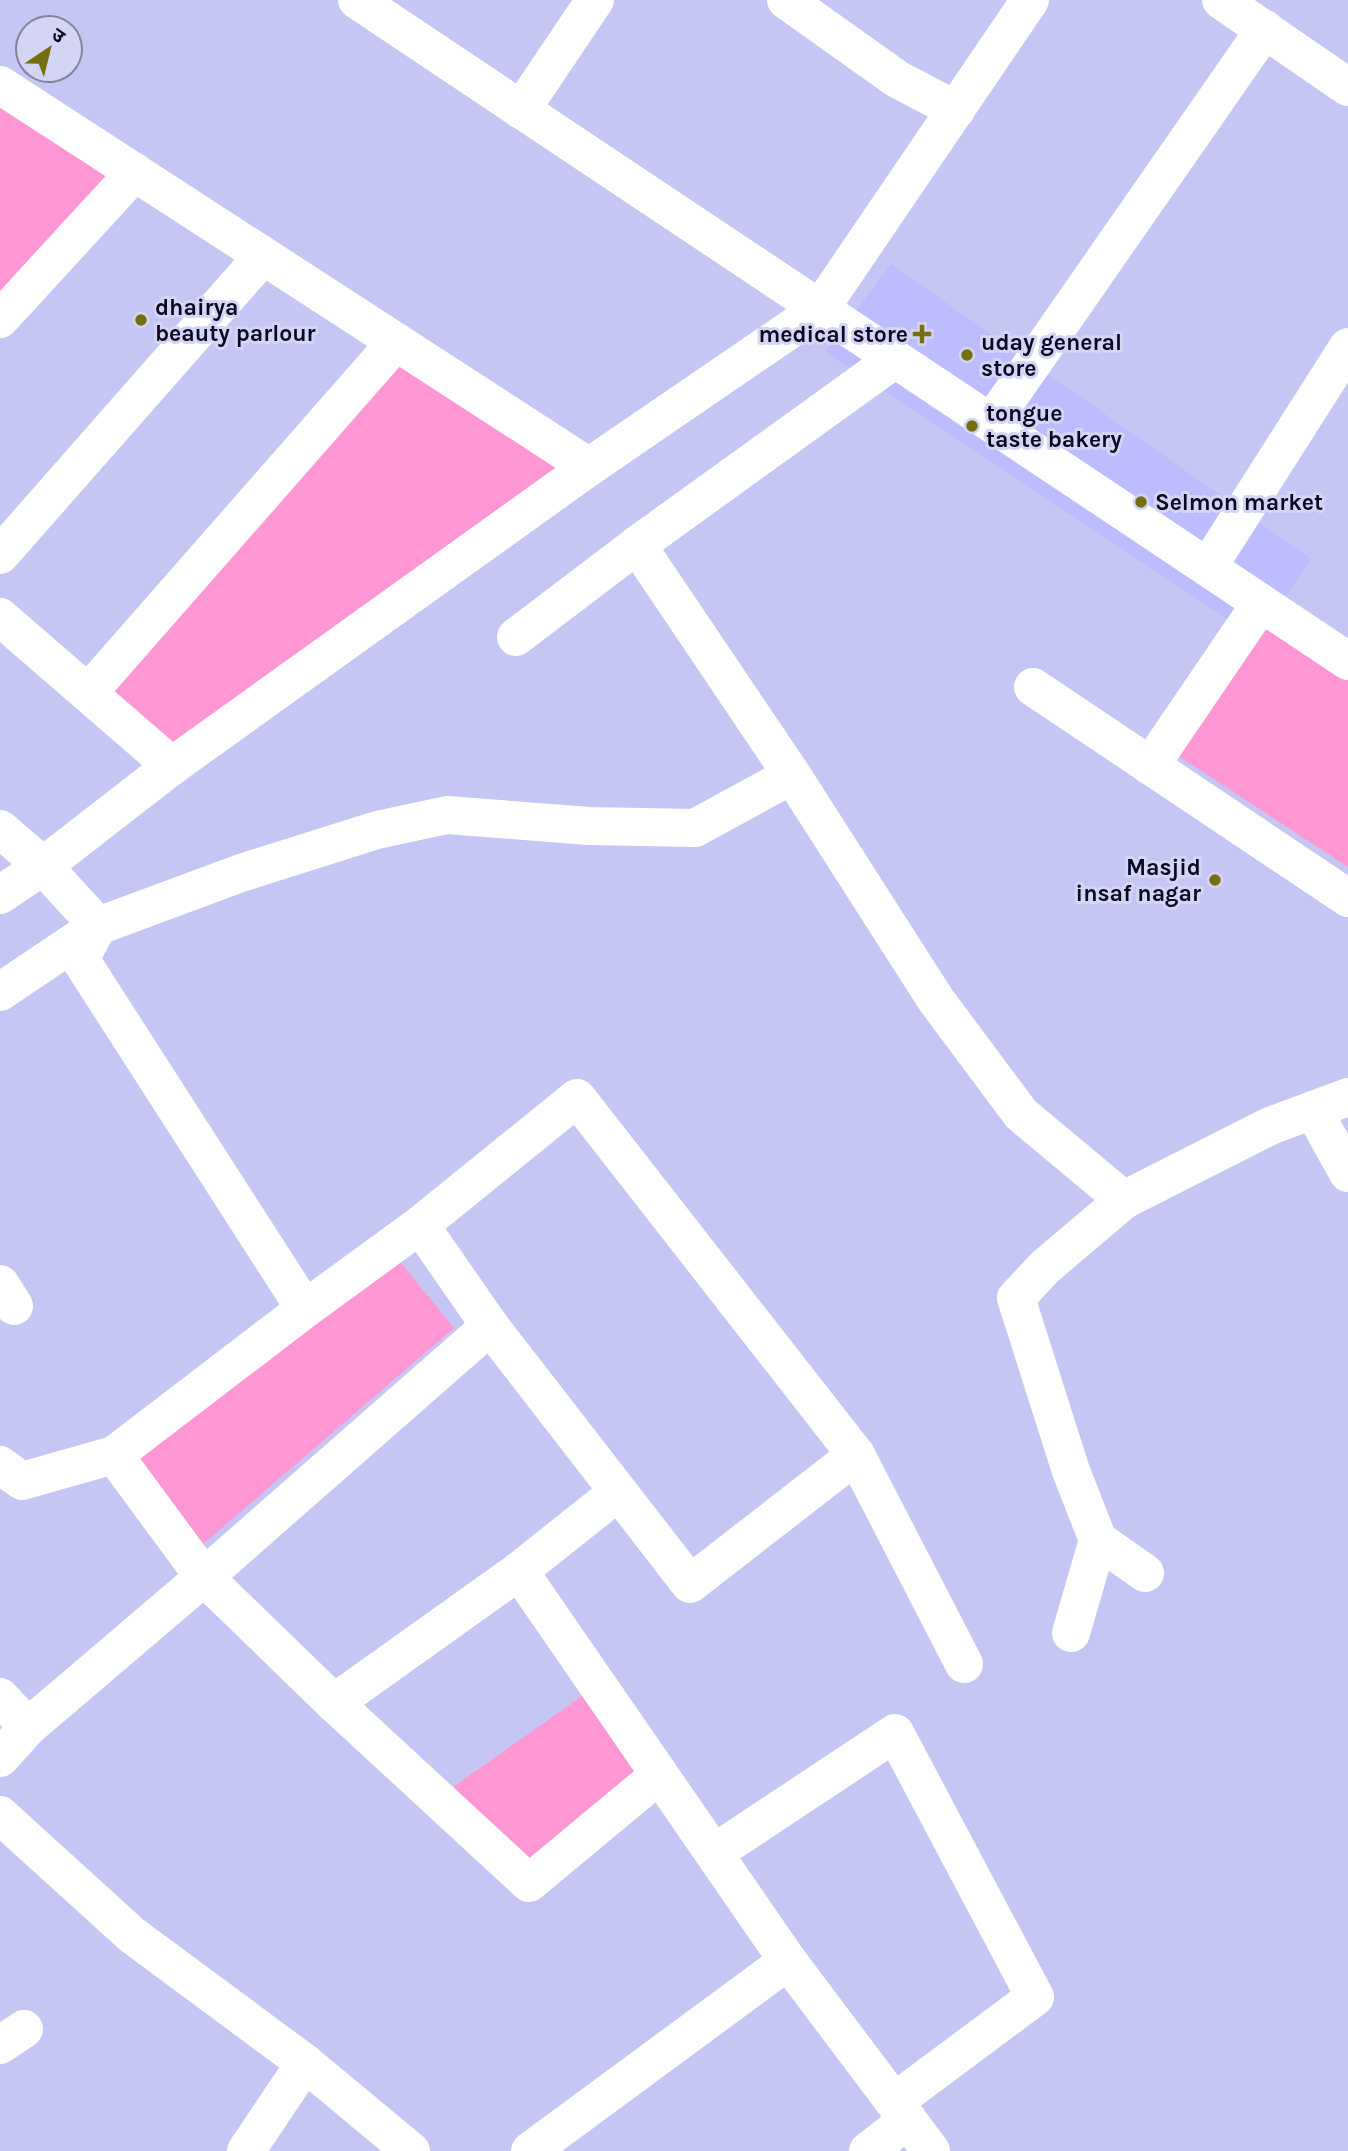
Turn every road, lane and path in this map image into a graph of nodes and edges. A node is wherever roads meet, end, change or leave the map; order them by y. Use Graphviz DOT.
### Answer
graph roads {
  1 [pos="357,0"];
  2 [pos="595,0"];
  3 [pos="786,0"];
  4 [pos="1030,0"];
  5 [pos="1221,0"];
  6 [pos="1265,29"];
  7 [pos="0,85"];
  8 [pos="1348,87"];
  9 [pos="522,110"];
  10 [pos="956,110"];
  11 [pos="135,173"];
  12 [pos="263,256"];
  13 [pos="820,309"];
  14 [pos="0,319"];
  15 [pos="396,342"];
  16 [pos="1348,347"];
  17 [pos="895,359"];
  18 [pos="991,423"];
  19 [pos="589,467"];
  20 [pos="637,545"];
  21 [pos="0,555"];
  22 [pos="1208,567"];
  23 [pos="1261,603"];
  24 [pos="0,617"];
  25 [pos="516,638"];
  26 [pos="1348,661"];
  27 [pos="1033,687"];
  28 [pos="88,693"];
  29 [pos="172,766"];
  30 [pos="1150,766"];
  31 [pos="792,775"];
  32 [pos="0,829"];
  33 [pos="43,866"];
  34 [pos="0,895"];
  35 [pos="1348,898"];
  36 [pos="98,926"];
  37 [pos="0,992"];
  38 [pos="1331,1103"];
  39 [pos="1348,1173"];
  40 [pos="1124,1200"];
  41 [pos="420,1225"];
  42 [pos="305,1309"];
  43 [pos="489,1326"];
  44 [pos="114,1455"];
  45 [pos="856,1455"];
  46 [pos="0,1465"];
  47 [pos="618,1492"];
  48 [pos="1098,1540"];
  49 [pos="519,1571"];
  50 [pos="1145,1573"];
  51 [pos="204,1577"];
  52 [pos="1071,1633"];
  53 [pos="964,1664"];
  54 [pos="0,1698"];
  55 [pos="334,1703"];
  56 [pos="28,1727"];
  57 [pos="0,1758"];
  58 [pos="659,1775"];
  59 [pos="0,1815"];
  60 [pos="714,1853"];
  61 [pos="788,1961"];
  62 [pos="305,2063"];
  63 [pos="901,2111"];
  64 [pos="246,2151"];
  65 [pos="411,2151"];
  66 [pos="530,2151"];
  67 [pos="868,2151"];
  68 [pos="931,2151"];
  1 -- 9 [label="street"];
  2 -- 9 [label="street"];
  3 -- 10 [label="street"];
  4 -- 10 [label="street"];
  5 -- 6 [label="street"];
  6 -- 8 [label="street"];
  6 -- 18 [label="street"];
  7 -- 11 [label="street"];
  9 -- 13 [label="street"];
  10 -- 13 [label="street"];
  11 -- 12 [label="street"];
  11 -- 14 [label="street"];
  12 -- 15 [label="street"];
  12 -- 21 [label="street"];
  13 -- 17 [label="street"];
  13 -- 19 [label="street"];
  15 -- 19 [label="street"];
  15 -- 28 [label="street"];
  16 -- 22 [label="street"];
  17 -- 18 [label="street"];
  17 -- 20 [label="street"];
  18 -- 22 [label="street"];
  19 -- 29 [label="street"];
  20 -- 25 [label="street"];
  20 -- 31 [label="street"];
  22 -- 23 [label="street"];
  23 -- 26 [label="street"];
  23 -- 30 [label="street"];
  24 -- 28 [label="street"];
  27 -- 30 [label="street"];
  28 -- 29 [label="street"];
  29 -- 33 [label="street"];
  30 -- 35 [label="street"];
  31 -- 36 [label="street"];
  31 -- 40 [label="street"];
  32 -- 33 [label="street"];
  33 -- 34 [label="street"];
  33 -- 36 [label="street"];
  36 -- 37 [label="street"];
  36 -- 42 [label="street"];
  38 -- 39 [label="street"];
  38 -- 40 [label="street"];
  40 -- 48 [label="street"];
  41 -- 42 [label="street"];
  41 -- 43 [label="street"];
  41 -- 45 [label="street"];
  42 -- 44 [label="street"];
  43 -- 47 [label="street"];
  43 -- 51 [label="street"];
  44 -- 46 [label="street"];
  44 -- 51 [label="street"];
  45 -- 47 [label="street"];
  45 -- 53 [label="street"];
  47 -- 49 [label="street"];
  48 -- 50 [label="street"];
  48 -- 52 [label="street"];
  49 -- 55 [label="street"];
  49 -- 58 [label="street"];
  51 -- 55 [label="street"];
  51 -- 56 [label="street"];
  54 -- 56 [label="street"];
  55 -- 58 [label="street"];
  56 -- 57 [label="street"];
  58 -- 60 [label="street"];
  59 -- 62 [label="street"];
  60 -- 61 [label="street"];
  60 -- 63 [label="street"];
  61 -- 63 [label="street"];
  61 -- 66 [label="street"];
  62 -- 64 [label="street"];
  62 -- 65 [label="street"];
  63 -- 67 [label="street"];
  63 -- 68 [label="street"];
}
